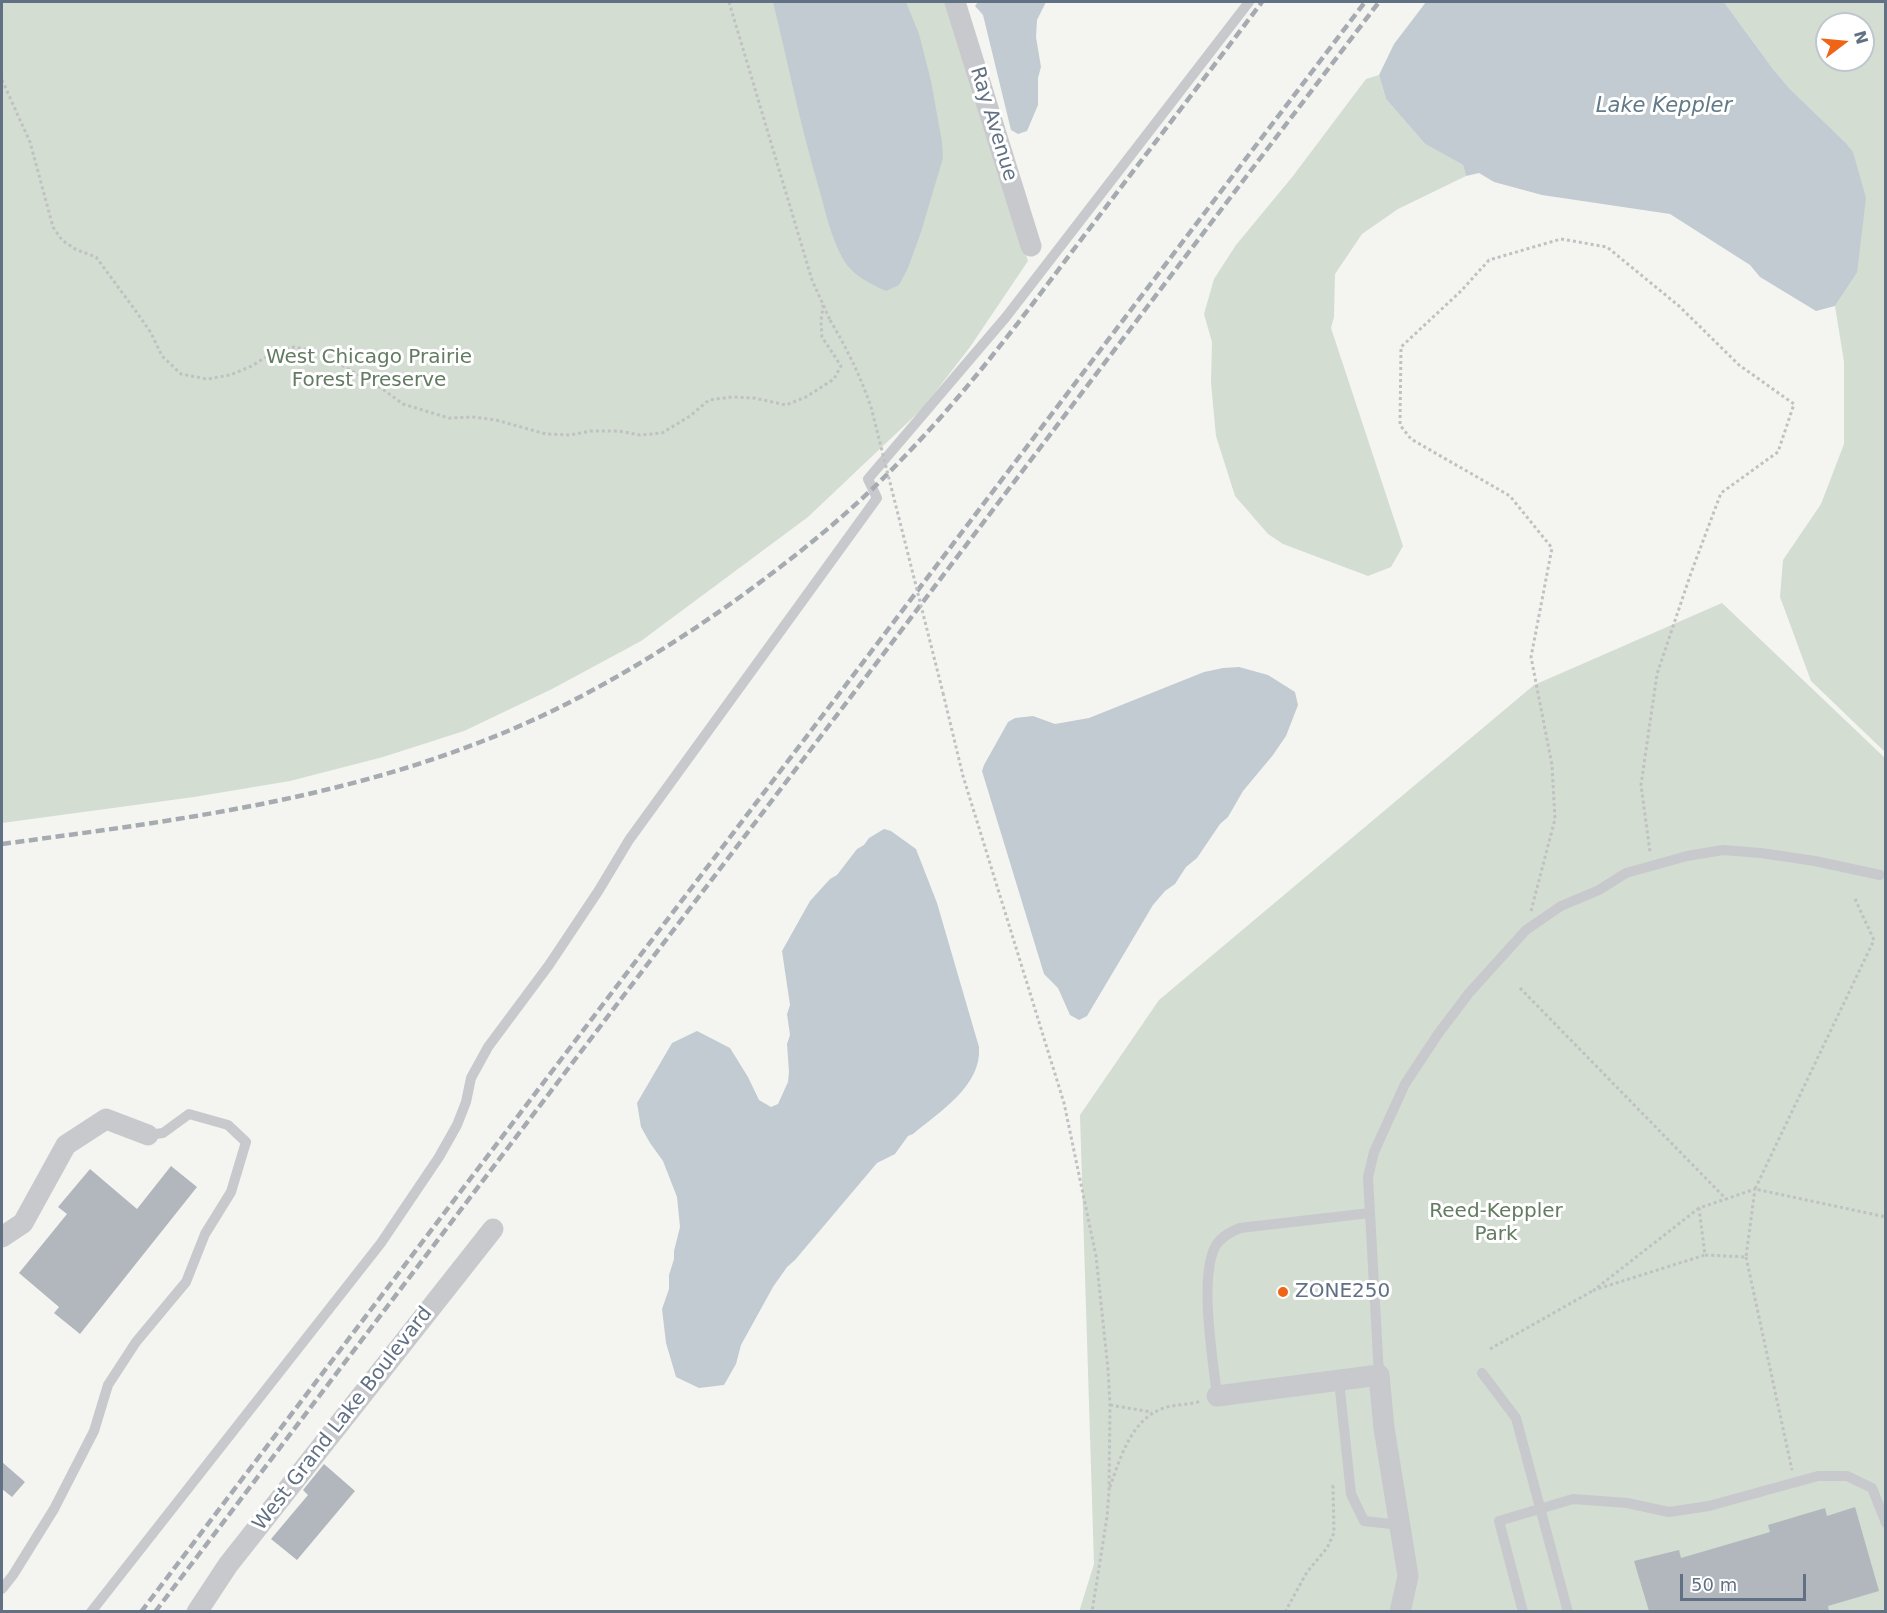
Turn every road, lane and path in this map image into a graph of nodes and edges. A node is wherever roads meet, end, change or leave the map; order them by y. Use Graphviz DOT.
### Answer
graph roads {
  1 [pos="729,2"];
  2 [pos="955,2"];
  3 [pos="1250,2"];
  4 [pos="2,80"];
  5 [pos="1031,246"];
  6 [pos="823,306"];
  7 [pos="1652,866"];
  8 [pos="1880,875"];
  9 [pos="1855,899"];
  10 [pos="1526,930"];
  11 [pos="1520,988"];
  12 [pos="148,1135"];
  13 [pos="1755,1189"];
  14 [pos="1726,1199"];
  15 [pos="1699,1208"];
  16 [pos="1370,1213"];
  17 [pos="1886,1217"];
  18 [pos="492,1229"];
  19 [pos="2,1237"];
  20 [pos="1705,1255"];
  21 [pos="1746,1257"];
  22 [pos="1594,1290"];
  23 [pos="1490,1349"];
  24 [pos="1482,1374"];
  25 [pos="1379,1375"];
  26 [pos="1339,1381"];
  27 [pos="1217,1396"];
  28 [pos="1110,1405"];
  29 [pos="1152,1412"];
  30 [pos="1793,1477"];
  31 [pos="1334,1486"];
  32 [pos="1109,1492"];
  33 [pos="1540,1508"];
  34 [pos="1886,1523"];
  35 [pos="1400,1525"];
  36 [pos="2,1589"];
  37 [pos="91,1611"];
  38 [pos="197,1611"];
  39 [pos="1092,1611"];
  40 [pos="1285,1611"];
  41 [pos="1400,1611"];
  42 [pos="1523,1611"];
  43 [pos="1568,1611"];
  1 -- 6 [label="path"];
  2 -- 5 [label="street, Ray Avenue"];
  3 -- 37 [label="lane"];
  4 -- 6 [label="path"];
  6 -- 28 [label="path, bridge"];
  7 -- 8 [label="lane"];
  7 -- 10 [label="lane"];
  7 -- 10 [label="path"];
  9 -- 13 [label="path"];
  10 -- 16 [label="lane"];
  11 -- 14 [label="path"];
  12 -- 19 [label="street"];
  12 -- 36 [label="lane"];
  13 -- 14 [label="path"];
  13 -- 17 [label="path"];
  13 -- 21 [label="path"];
  14 -- 15 [label="path"];
  15 -- 20 [label="path"];
  15 -- 22 [label="path"];
  16 -- 25 [label="lane"];
  16 -- 27 [label="lane"];
  18 -- 38 [label="street, West Grand Lake Boulevard"];
  20 -- 21 [label="path"];
  20 -- 22 [label="path"];
  21 -- 30 [label="path"];
  22 -- 23 [label="path"];
  24 -- 33 [label="lane"];
  25 -- 26 [label="street"];
  25 -- 35 [label="street"];
  26 -- 27 [label="street"];
  26 -- 35 [label="lane"];
  27 -- 29 [label="path"];
  28 -- 29 [label="path"];
  28 -- 32 [label="path"];
  29 -- 32 [label="path"];
  31 -- 40 [label="path"];
  32 -- 39 [label="path"];
  33 -- 34 [label="lane"];
  33 -- 42 [label="lane"];
  33 -- 43 [label="lane"];
  35 -- 41 [label="street"];
}
